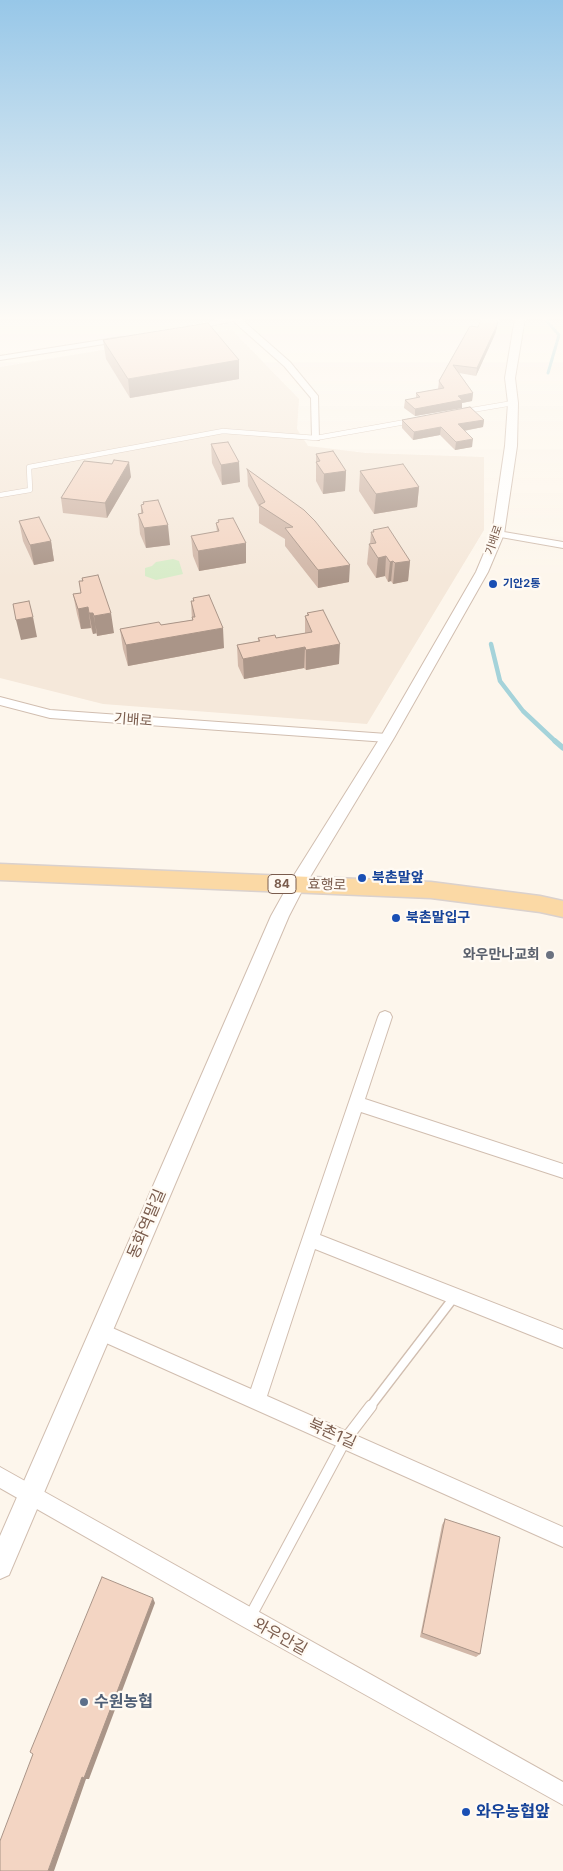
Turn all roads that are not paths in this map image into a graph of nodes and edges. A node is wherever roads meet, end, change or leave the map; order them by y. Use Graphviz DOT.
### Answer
graph roads {
  1 [pos="315,405"];
  2 [pos="500,405"];
  3 [pos="513,405"];
  4 [pos="456,413"];
  5 [pos="419,420"];
  6 [pos="316,438"];
  7 [pos="0,495"];
  8 [pos="498,534"];
  9 [pos="563,545"];
  10 [pos="0,700"];
  11 [pos="387,738"];
  12 [pos="0,872"];
  13 [pos="298,884"];
  14 [pos="563,909"];
  15 [pos="385,1017"];
  16 [pos="356,1103"];
  17 [pos="563,1171"];
  18 [pos="310,1239"];
  19 [pos="455,1296"];
  20 [pos="100,1332"];
  21 [pos="563,1338"];
  22 [pos="256,1401"];
  23 [pos="345,1440"];
  24 [pos="0,1476"];
  25 [pos="32,1493"];
  26 [pos="563,1537"];
  27 [pos="0,1566"];
  28 [pos="249,1620"];
  29 [pos="563,1794"];
  1 -- 6 [label="street"];
  2 -- 4 [label="lane"];
  3 -- 8 [label="street, 기배로"];
  5 -- 6 [label="lane"];
  6 -- 7 [label="lane"];
  8 -- 9 [label="street"];
  8 -- 11 [label="street, 기배로"];
  10 -- 11 [label="street, 기배로"];
  11 -- 13 [label="street, 기배로"];
  12 -- 13 [label="main road, 효행로 / 84"];
  13 -- 14 [label="main road, 효행로 / 84"];
  13 -- 20 [label="street, 동화역말길"];
  15 -- 16 [label="street"];
  16 -- 17 [label="street"];
  16 -- 18 [label="street"];
  18 -- 19 [label="street"];
  18 -- 22 [label="street"];
  19 -- 21 [label="street"];
  19 -- 23 [label="lane"];
  20 -- 22 [label="street, 북촌1길"];
  20 -- 25 [label="street, 동화역말길"];
  22 -- 23 [label="street, 북촌1길"];
  23 -- 26 [label="street, 북촌1길"];
  23 -- 28 [label="lane"];
  24 -- 25 [label="street, 와우안길"];
  25 -- 27 [label="street, 동화역말길"];
  25 -- 28 [label="street, 와우안길"];
  28 -- 29 [label="street, 와우안길"];
}
